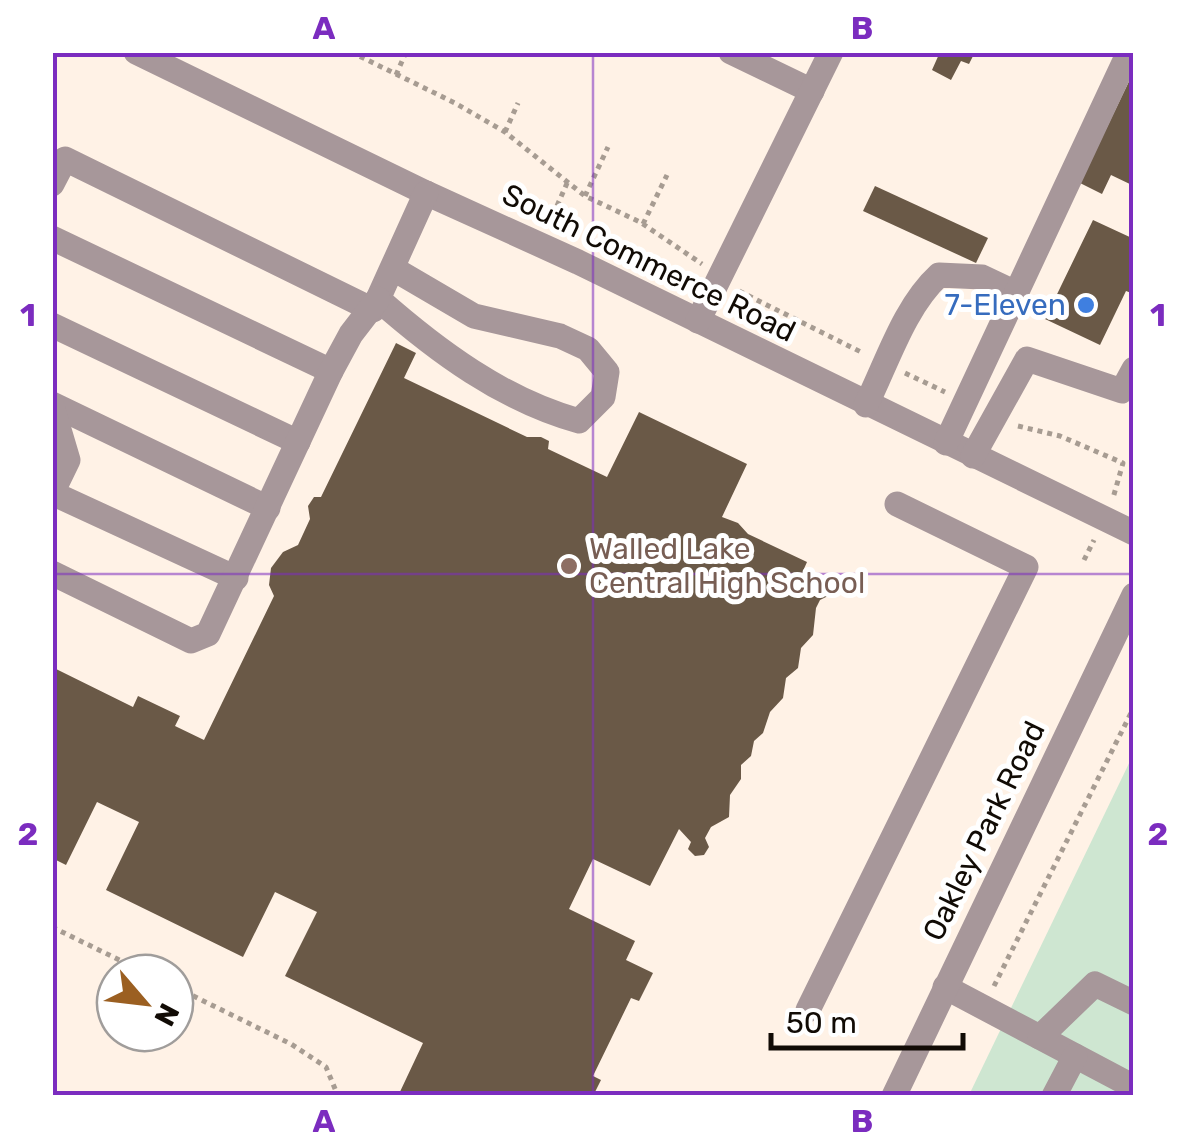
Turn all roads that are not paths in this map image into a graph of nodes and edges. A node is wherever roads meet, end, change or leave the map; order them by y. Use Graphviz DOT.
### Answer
graph roads {
  1 [pos="136,52"];
  2 [pos="731,52"];
  3 [pos="832,52"];
  4 [pos="1130,52"];
  5 [pos="812,91"];
  6 [pos="52,184"];
  7 [pos="426,193"];
  8 [pos="52,238"];
  9 [pos="392,268"];
  10 [pos="1016,293"];
  11 [pos="375,304"];
  12 [pos="698,320"];
  13 [pos="52,325"];
  14 [pos="1134,370"];
  15 [pos="331,372"];
  16 [pos="52,405"];
  17 [pos="866,405"];
  18 [pos="298,442"];
  19 [pos="946,443"];
  20 [pos="973,456"];
  21 [pos="897,504"];
  22 [pos="268,508"];
  23 [pos="1134,533"];
  24 [pos="52,573"];
  25 [pos="236,578"];
  26 [pos="1134,595"];
  27 [pos="945,987"];
  28 [pos="1134,1003"];
  29 [pos="808,1010"];
  30 [pos="1040,1037"];
  31 [pos="1075,1056"];
  32 [pos="1133,1091"];
  33 [pos="894,1096"];
  34 [pos="1054,1096"];
  1 -- 7 [label="street, South Commerce Road"];
  2 -- 5 [label="street"];
  3 -- 5 [label="street"];
  4 -- 10 [label="street"];
  5 -- 12 [label="street"];
  6 -- 11 [label="street"];
  7 -- 9 [label="street"];
  7 -- 12 [label="street, South Commerce Road"];
  8 -- 15 [label="street"];
  9 -- 11 [label="street"];
  9 -- 11 [label="street"];
  10 -- 17 [label="street"];
  10 -- 19 [label="street"];
  11 -- 15 [label="street"];
  12 -- 17 [label="street, South Commerce Road"];
  13 -- 18 [label="street"];
  14 -- 20 [label="street"];
  15 -- 18 [label="street"];
  16 -- 22 [label="street"];
  16 -- 25 [label="street"];
  17 -- 19 [label="street, South Commerce Road"];
  18 -- 22 [label="street"];
  19 -- 20 [label="street, South Commerce Road"];
  20 -- 23 [label="street, South Commerce Road"];
  21 -- 29 [label="street"];
  22 -- 25 [label="street"];
  24 -- 25 [label="street"];
  26 -- 27 [label="street, Oakley Park Road"];
  27 -- 30 [label="street"];
  27 -- 33 [label="street, Oakley Park Road"];
  28 -- 30 [label="street"];
  30 -- 31 [label="street"];
  31 -- 32 [label="street"];
  31 -- 34 [label="street"];
}
